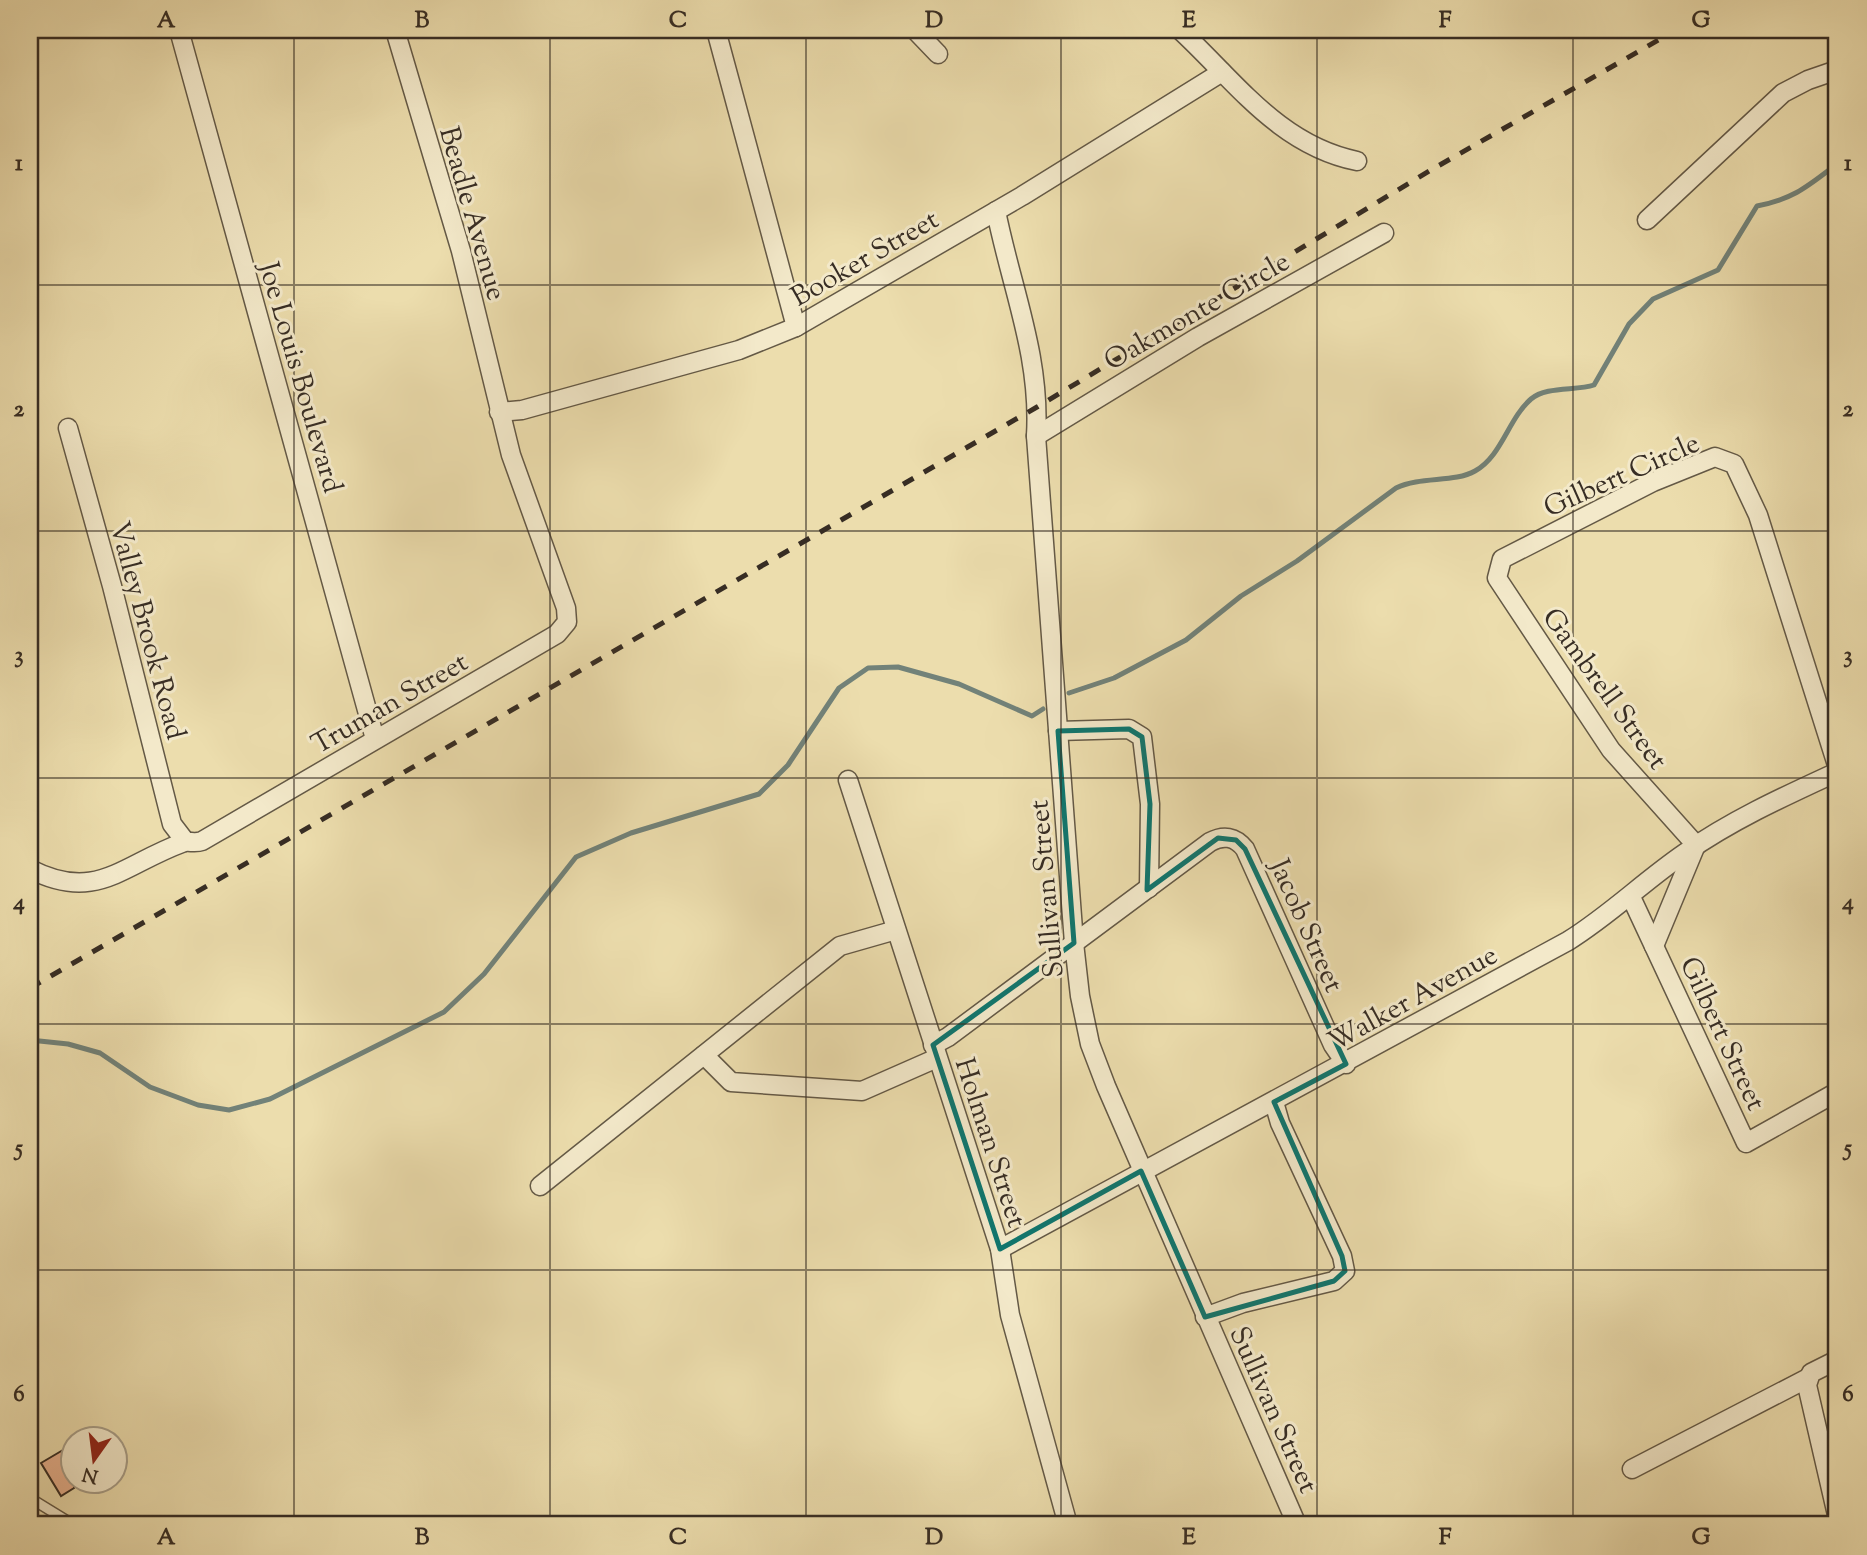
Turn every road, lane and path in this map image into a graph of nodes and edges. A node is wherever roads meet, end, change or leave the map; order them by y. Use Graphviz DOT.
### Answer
graph roads {
  1 [pos="179,30"];
  2 [pos="395,30"];
  3 [pos="716,30"];
  4 [pos="915,30"];
  5 [pos="1180,30"];
  6 [pos="938,54"];
  7 [pos="1837,70"];
  8 [pos="1222,72"];
  9 [pos="1357,161"];
  10 [pos="996,211"];
  11 [pos="1647,220"];
  12 [pos="1384,233"];
  13 [pos="796,327"];
  14 [pos="499,412"];
  15 [pos="68,428"];
  16 [pos="1036,436"];
  17 [pos="1505,590"];
  18 [pos="1058,732"];
  19 [pos="375,739"];
  20 [pos="1837,765"];
  21 [pos="1837,772"];
  22 [pos="848,780"];
  23 [pos="185,841"];
  24 [pos="1696,845"];
  25 [pos="30,869"];
  26 [pos="1150,888"];
  27 [pos="1631,897"];
  28 [pos="896,930"];
  29 [pos="1074,943"];
  30 [pos="1654,946"];
  31 [pos="935,1051"];
  32 [pos="704,1055"];
  33 [pos="1346,1064"];
  34 [pos="1837,1092"];
  35 [pos="1274,1102"];
  36 [pos="1141,1171"];
  37 [pos="540,1186"];
  38 [pos="1000,1249"];
  39 [pos="1205,1317"];
  40 [pos="1837,1360"];
  41 [pos="1808,1378"];
  42 [pos="1632,1469"];
  43 [pos="30,1498"];
  44 [pos="1837,1515"];
  45 [pos="74,1525"];
  46 [pos="1068,1525"];
  47 [pos="1297,1525"];
  1 -- 19 [label="street, Joe Louis Boulevard"];
  2 -- 14 [label="street, Beadle Avenue"];
  3 -- 13 [label="street"];
  4 -- 6 [label="street"];
  5 -- 8 [label="street"];
  7 -- 11 [label="street"];
  8 -- 9 [label="street"];
  8 -- 10 [label="street, Booker Street"];
  10 -- 13 [label="street, Booker Street"];
  10 -- 16 [label="street, Sullivan Street"];
  12 -- 16 [label="street, Oakmonte Circle"];
  13 -- 14 [label="street, Booker Street"];
  14 -- 19 [label="street, Truman Street"];
  15 -- 23 [label="street, Valley Brook Road"];
  16 -- 18 [label="street, Sullivan Street"];
  17 -- 20 [label="street, Gilbert Circle"];
  17 -- 24 [label="street, Gambrell Street"];
  18 -- 26 [label="street"];
  18 -- 29 [label="street, Sullivan Street"];
  19 -- 23 [label="street, Truman Street"];
  21 -- 24 [label="street, Walker Avenue"];
  22 -- 28 [label="street, Holman Street"];
  23 -- 25 [label="street, Truman Street"];
  24 -- 27 [label="street, Walker Avenue"];
  24 -- 30 [label="street"];
  26 -- 29 [label="street"];
  26 -- 33 [label="street, Jacob Street"];
  27 -- 30 [label="street, Gilbert Street"];
  27 -- 33 [label="street, Walker Avenue"];
  28 -- 31 [label="street, Holman Street"];
  28 -- 32 [label="street"];
  29 -- 31 [label="street"];
  29 -- 36 [label="street, Sullivan Street"];
  30 -- 34 [label="street, Gilbert Street"];
  31 -- 32 [label="street"];
  31 -- 38 [label="street, Holman Street"];
  32 -- 37 [label="street"];
  33 -- 35 [label="street, Walker Avenue"];
  35 -- 36 [label="street, Walker Avenue"];
  35 -- 39 [label="street"];
  36 -- 38 [label="street, Walker Avenue"];
  36 -- 39 [label="street, Sullivan Street"];
  38 -- 46 [label="street, Holman Street"];
  39 -- 47 [label="street, Sullivan Street"];
  40 -- 41 [label="street"];
  41 -- 42 [label="street"];
  41 -- 44 [label="street"];
  43 -- 45 [label="lane"];
}
